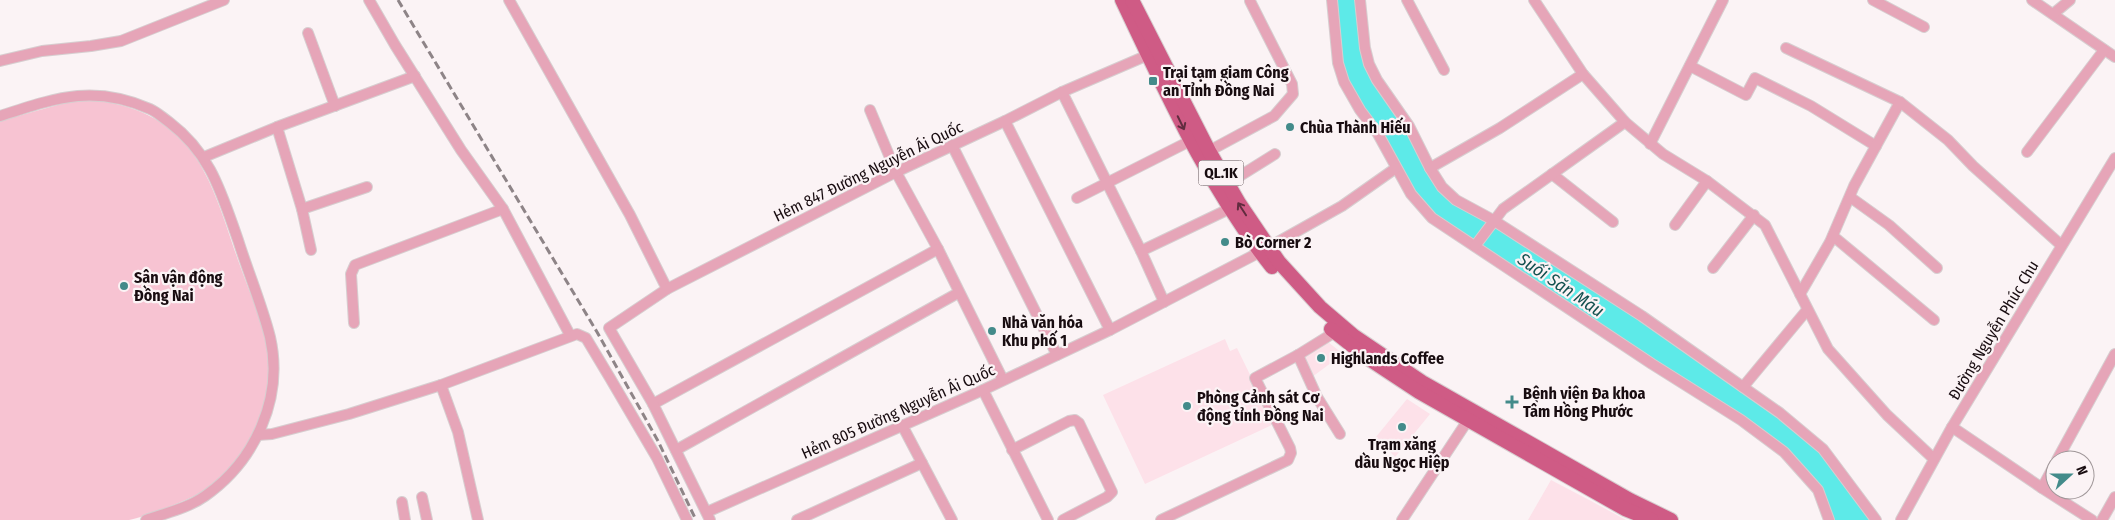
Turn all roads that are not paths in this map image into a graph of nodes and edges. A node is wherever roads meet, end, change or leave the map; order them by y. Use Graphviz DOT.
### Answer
graph roads {
  1 [pos="224,0"];
  2 [pos="369,0"];
  3 [pos="510,0"];
  4 [pos="1122,0"];
  5 [pos="1132,0"];
  6 [pos="1332,0"];
  7 [pos="1360,0"];
  8 [pos="1408,0"];
  9 [pos="1723,0"];
  10 [pos="1874,0"];
  11 [pos="2032,0"];
  12 [pos="2070,0"];
  13 [pos="1250,1"];
  14 [pos="1539,2"];
  15 [pos="2052,14"];
  16 [pos="1924,26"];
  17 [pos="308,33"];
  18 [pos="1786,48"];
  19 [pos="2104,50"];
  20 [pos="1148,55"];
  21 [pos="2115,57"];
  22 [pos="0,60"];
  23 [pos="1690,66"];
  24 [pos="1444,70"];
  25 [pos="1583,74"];
  26 [pos="415,76"];
  27 [pos="1062,92"];
  28 [pos="1900,102"];
  29 [pos="335,106"];
  30 [pos="870,110"];
  31 [pos="0,116"];
  32 [pos="1005,121"];
  33 [pos="1625,122"];
  34 [pos="277,127"];
  35 [pos="1190,141"];
  36 [pos="1650,144"];
  37 [pos="952,145"];
  38 [pos="1876,146"];
  39 [pos="1209,150"];
  40 [pos="2028,152"];
  41 [pos="1275,154"];
  42 [pos="204,157"];
  43 [pos="2115,158"];
  44 [pos="1396,168"];
  45 [pos="1430,168"];
  46 [pos="896,172"];
  47 [pos="1552,174"];
  48 [pos="1707,181"];
  49 [pos="1108,183"];
  50 [pos="1227,184"];
  51 [pos="367,187"];
  52 [pos="1850,197"];
  53 [pos="1077,198"];
  54 [pos="302,209"];
  55 [pos="503,209"];
  56 [pos="1229,209"];
  57 [pos="1754,215"];
  58 [pos="1492,220"];
  59 [pos="1613,222"];
  60 [pos="1674,225"];
  61 [pos="1833,236"];
  62 [pos="2061,245"];
  63 [pos="1474,246"];
  64 [pos="938,249"];
  65 [pos="310,250"];
  66 [pos="1141,250"];
  67 [pos="1264,250"];
  68 [pos="1713,268"];
  69 [pos="1936,268"];
  70 [pos="667,289"];
  71 [pos="958,293"];
  72 [pos="1800,294"];
  73 [pos="1164,302"];
  74 [pos="1807,310"];
  75 [pos="1934,320"];
  76 [pos="354,323"];
  77 [pos="1338,329"];
  78 [pos="1110,330"];
  79 [pos="570,335"];
  80 [pos="2115,354"];
  81 [pos="1057,355"];
  82 [pos="1298,355"];
  83 [pos="1003,380"];
  84 [pos="441,385"];
  85 [pos="1743,387"];
  86 [pos="983,390"];
  87 [pos="653,404"];
  88 [pos="1468,420"];
  89 [pos="902,425"];
  90 [pos="1952,427"];
  91 [pos="1340,434"];
  92 [pos="258,435"];
  93 [pos="676,450"];
  94 [pos="1012,450"];
  95 [pos="2062,450"];
  96 [pos="1934,459"];
  97 [pos="922,463"];
  98 [pos="2045,482"];
  99 [pos="2042,488"];
  100 [pos="1604,491"];
  101 [pos="422,497"];
  102 [pos="2115,497"];
  103 [pos="402,502"];
  104 [pos="708,516"];
  105 [pos="146,520"];
  106 [pos="405,520"];
  107 [pos="427,520"];
  108 [pos="478,520"];
  109 [pos="688,520"];
  110 [pos="797,520"];
  111 [pos="952,520"];
  112 [pos="1048,520"];
  113 [pos="1063,520"];
  114 [pos="1161,520"];
  115 [pos="1402,520"];
  116 [pos="1652,520"];
  117 [pos="1671,520"];
  118 [pos="1829,520"];
  119 [pos="1876,520"];
  120 [pos="1901,520"];
  121 [pos="2092,520"];
  122 [pos="2102,520"];
  1 -- 22 [label="street"];
  2 -- 26 [label="street"];
  3 -- 70 [label="street"];
  4 -- 20 [label="main road, QL.1K"];
  5 -- 39 [label="main road, QL.1K"];
  6 -- 44 [label="street"];
  7 -- 45 [label="street"];
  8 -- 24 [label="street"];
  9 -- 23 [label="street"];
  10 -- 16 [label="street"];
  11 -- 15 [label="street"];
  12 -- 15 [label="street"];
  13 -- 39 [label="street"];
  14 -- 25 [label="street"];
  15 -- 19 [label="street"];
  17 -- 29 [label="street"];
  18 -- 28 [label="street"];
  19 -- 21 [label="street"];
  19 -- 40 [label="street"];
  20 -- 27 [label="street, Hẻm 847 Đường Nguyễn Ái Quốc"];
  20 -- 35 [label="main road, QL.1K, one-way"];
  23 -- 36 [label="street"];
  23 -- 38 [label="street"];
  25 -- 33 [label="street"];
  25 -- 45 [label="street"];
  26 -- 29 [label="street"];
  26 -- 55 [label="street"];
  27 -- 32 [label="street, Hẻm 847 Đường Nguyễn Ái Quốc"];
  27 -- 49 [label="street"];
  28 -- 38 [label="street"];
  28 -- 62 [label="street"];
  29 -- 34 [label="street"];
  30 -- 46 [label="street"];
  31 -- 42 [label="street"];
  32 -- 37 [label="street, Hẻm 847 Đường Nguyễn Ái Quốc"];
  32 -- 78 [label="street"];
  33 -- 36 [label="street"];
  33 -- 47 [label="street"];
  34 -- 42 [label="street"];
  34 -- 54 [label="street"];
  35 -- 49 [label="street"];
  35 -- 56 [label="main road, QL.1K"];
  36 -- 48 [label="street"];
  37 -- 46 [label="street, Hẻm 847 Đường Nguyễn Ái Quốc"];
  37 -- 81 [label="street"];
  38 -- 52 [label="street"];
  39 -- 50 [label="main road, QL.1K"];
  41 -- 50 [label="street"];
  42 -- 92 [label="street"];
  43 -- 62 [label="street, Đường Nguyễn Phúc Chu"];
  44 -- 63 [label="street"];
  44 -- 67 [label="street, Hẻm 805 Đường Nguyễn Ái Quốc"];
  45 -- 58 [label="street"];
  46 -- 64 [label="street"];
  46 -- 70 [label="street, Hẻm 847 Đường Nguyễn Ái Quốc"];
  47 -- 58 [label="street"];
  47 -- 59 [label="street"];
  48 -- 57 [label="street"];
  48 -- 60 [label="street"];
  49 -- 53 [label="street"];
  49 -- 66 [label="street"];
  67 -- 50 [label="main road, QL.1K, one-way"];
  51 -- 54 [label="street"];
  52 -- 61 [label="street"];
  52 -- 69 [label="street"];
  54 -- 65 [label="street"];
  55 -- 76 [label="street"];
  55 -- 79 [label="street"];
  56 -- 66 [label="street"];
  56 -- 67 [label="main road, QL.1K"];
  57 -- 68 [label="street"];
  57 -- 72 [label="street"];
  58 -- 63 [label="street"];
  58 -- 85 [label="street"];
  61 -- 72 [label="street"];
  61 -- 75 [label="street"];
  62 -- 90 [label="street, Đường Nguyễn Phúc Chu"];
  63 -- 118 [label="street"];
  64 -- 71 [label="street"];
  64 -- 87 [label="street"];
  66 -- 73 [label="street"];
  67 -- 73 [label="street, Hẻm 805 Đường Nguyễn Ái Quốc"];
  67 -- 77 [label="main road, QL.1K"];
  70 -- 87 [label="street, Hẻm 847 Đường Nguyễn Ái Quốc"];
  71 -- 83 [label="street"];
  71 -- 93 [label="street"];
  72 -- 74 [label="street"];
  73 -- 78 [label="street, Hẻm 805 Đường Nguyễn Ái Quốc"];
  74 -- 85 [label="street"];
  74 -- 96 [label="street"];
  77 -- 82 [label="street"];
  77 -- 88 [label="main road, QL.1K"];
  77 -- 100 [label="main road, QL.1K"];
  78 -- 81 [label="street, Hẻm 805 Đường Nguyễn Ái Quốc"];
  79 -- 84 [label="street"];
  79 -- 109 [label="street"];
  80 -- 95 [label="street"];
  81 -- 83 [label="street, Hẻm 805 Đường Nguyễn Ái Quốc"];
  82 -- 91 [label="street"];
  82 -- 114 [label="street"];
  83 -- 86 [label="street, Hẻm 805 Đường Nguyễn Ái Quốc"];
  84 -- 92 [label="street"];
  84 -- 108 [label="street"];
  85 -- 119 [label="street"];
  86 -- 89 [label="street, Hẻm 805 Đường Nguyễn Ái Quốc"];
  86 -- 94 [label="street"];
  87 -- 93 [label="street"];
  88 -- 100 [label="main road, QL.1K"];
  88 -- 115 [label="street"];
  89 -- 97 [label="street"];
  89 -- 104 [label="street, Hẻm 805 Đường Nguyễn Ái Quốc"];
  90 -- 96 [label="street, Đường Nguyễn Phúc Chu"];
  90 -- 99 [label="street"];
  92 -- 105 [label="street"];
  93 -- 104 [label="street"];
  94 -- 112 [label="street"];
  94 -- 113 [label="street"];
  96 -- 120 [label="street, Đường Nguyễn Phúc Chu"];
  97 -- 110 [label="street"];
  97 -- 111 [label="street"];
  98 -- 99 [label="street"];
  99 -- 121 [label="street"];
  100 -- 116 [label="main road, QL.1K"];
  100 -- 117 [label="main road, QL.1K"];
  101 -- 107 [label="street"];
  102 -- 122 [label="street"];
  103 -- 106 [label="street"];
}
